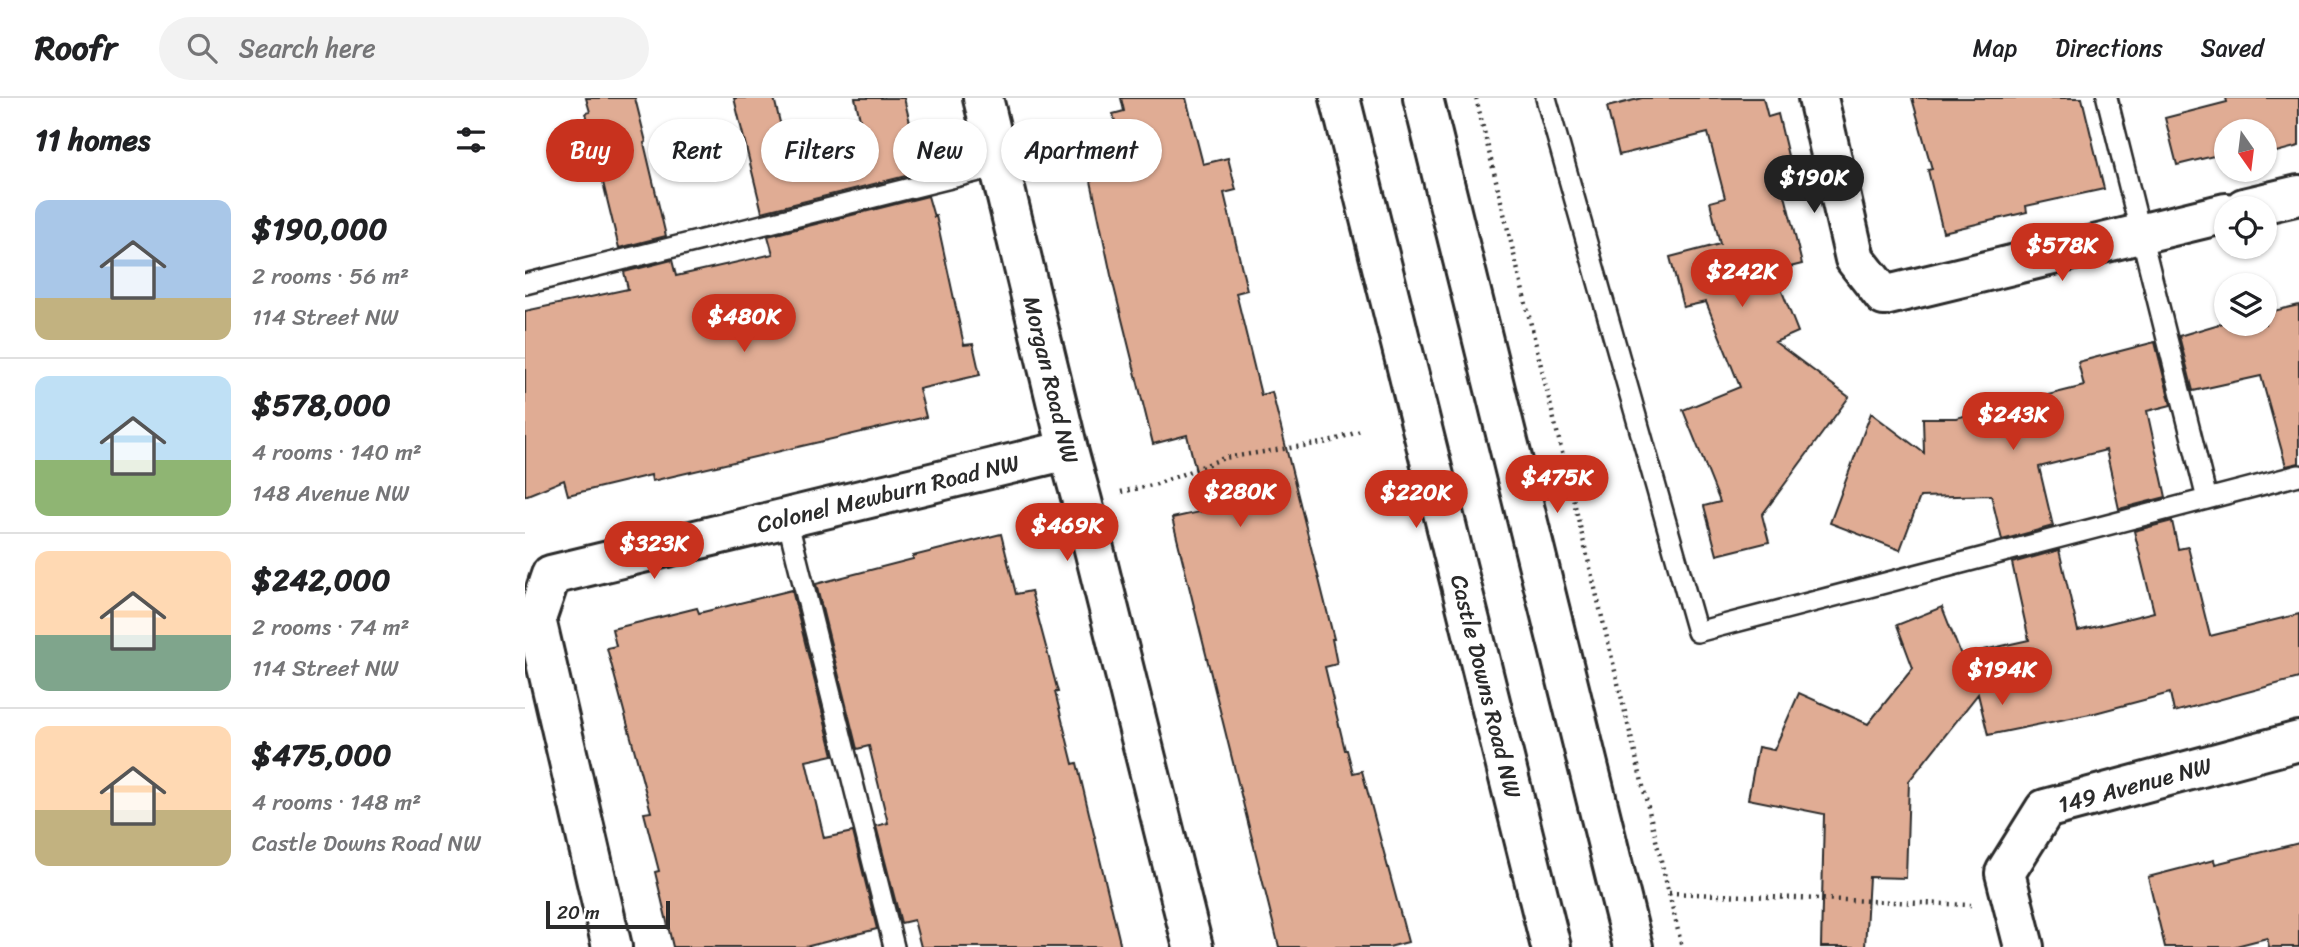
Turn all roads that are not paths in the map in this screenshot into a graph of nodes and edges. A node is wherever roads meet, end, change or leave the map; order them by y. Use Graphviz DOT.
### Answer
graph roads {
  1 [pos="982,98"];
  2 [pos="1340,98"];
  3 [pos="1423,98"];
  4 [pos="1546,98"];
  5 [pos="1818,98"];
  6 [pos="2107,98"];
  7 [pos="999,166"];
  8 [pos="2299,195"];
  9 [pos="2277,200"];
  10 [pos="2214,216"];
  11 [pos="2141,233"];
  12 [pos="525,284"];
  13 [pos="1068,450"];
  14 [pos="2299,475"];
  15 [pos="2207,499"];
  16 [pos="787,519"];
  17 [pos="2299,741"];
  18 [pos="612,947"];
  19 [pos="894,947"];
  20 [pos="1193,947"];
  21 [pos="1551,947"];
  22 [pos="1633,947"];
  23 [pos="2024,947"];
  1 -- 7 [label="street, Morgan Road NW"];
  2 -- 21 [label="street, Castle Downs Road NW"];
  3 -- 22 [label="street"];
  4 -- 15 [label="lane"];
  5 -- 11 [label="street"];
  6 -- 11 [label="lane"];
  7 -- 12 [label="lane"];
  7 -- 13 [label="street, Morgan Road NW"];
  8 -- 9 [label="street"];
  10 -- 11 [label="street"];
  11 -- 15 [label="lane"];
  13 -- 16 [label="street, Colonel Mewburn Road NW"];
  13 -- 20 [label="street, Morgan Road NW"];
  14 -- 15 [label="lane"];
  16 -- 18 [label="street, Colonel Mewburn Road NW"];
  16 -- 19 [label="lane"];
  17 -- 23 [label="street, 149 Avenue NW"];
}
